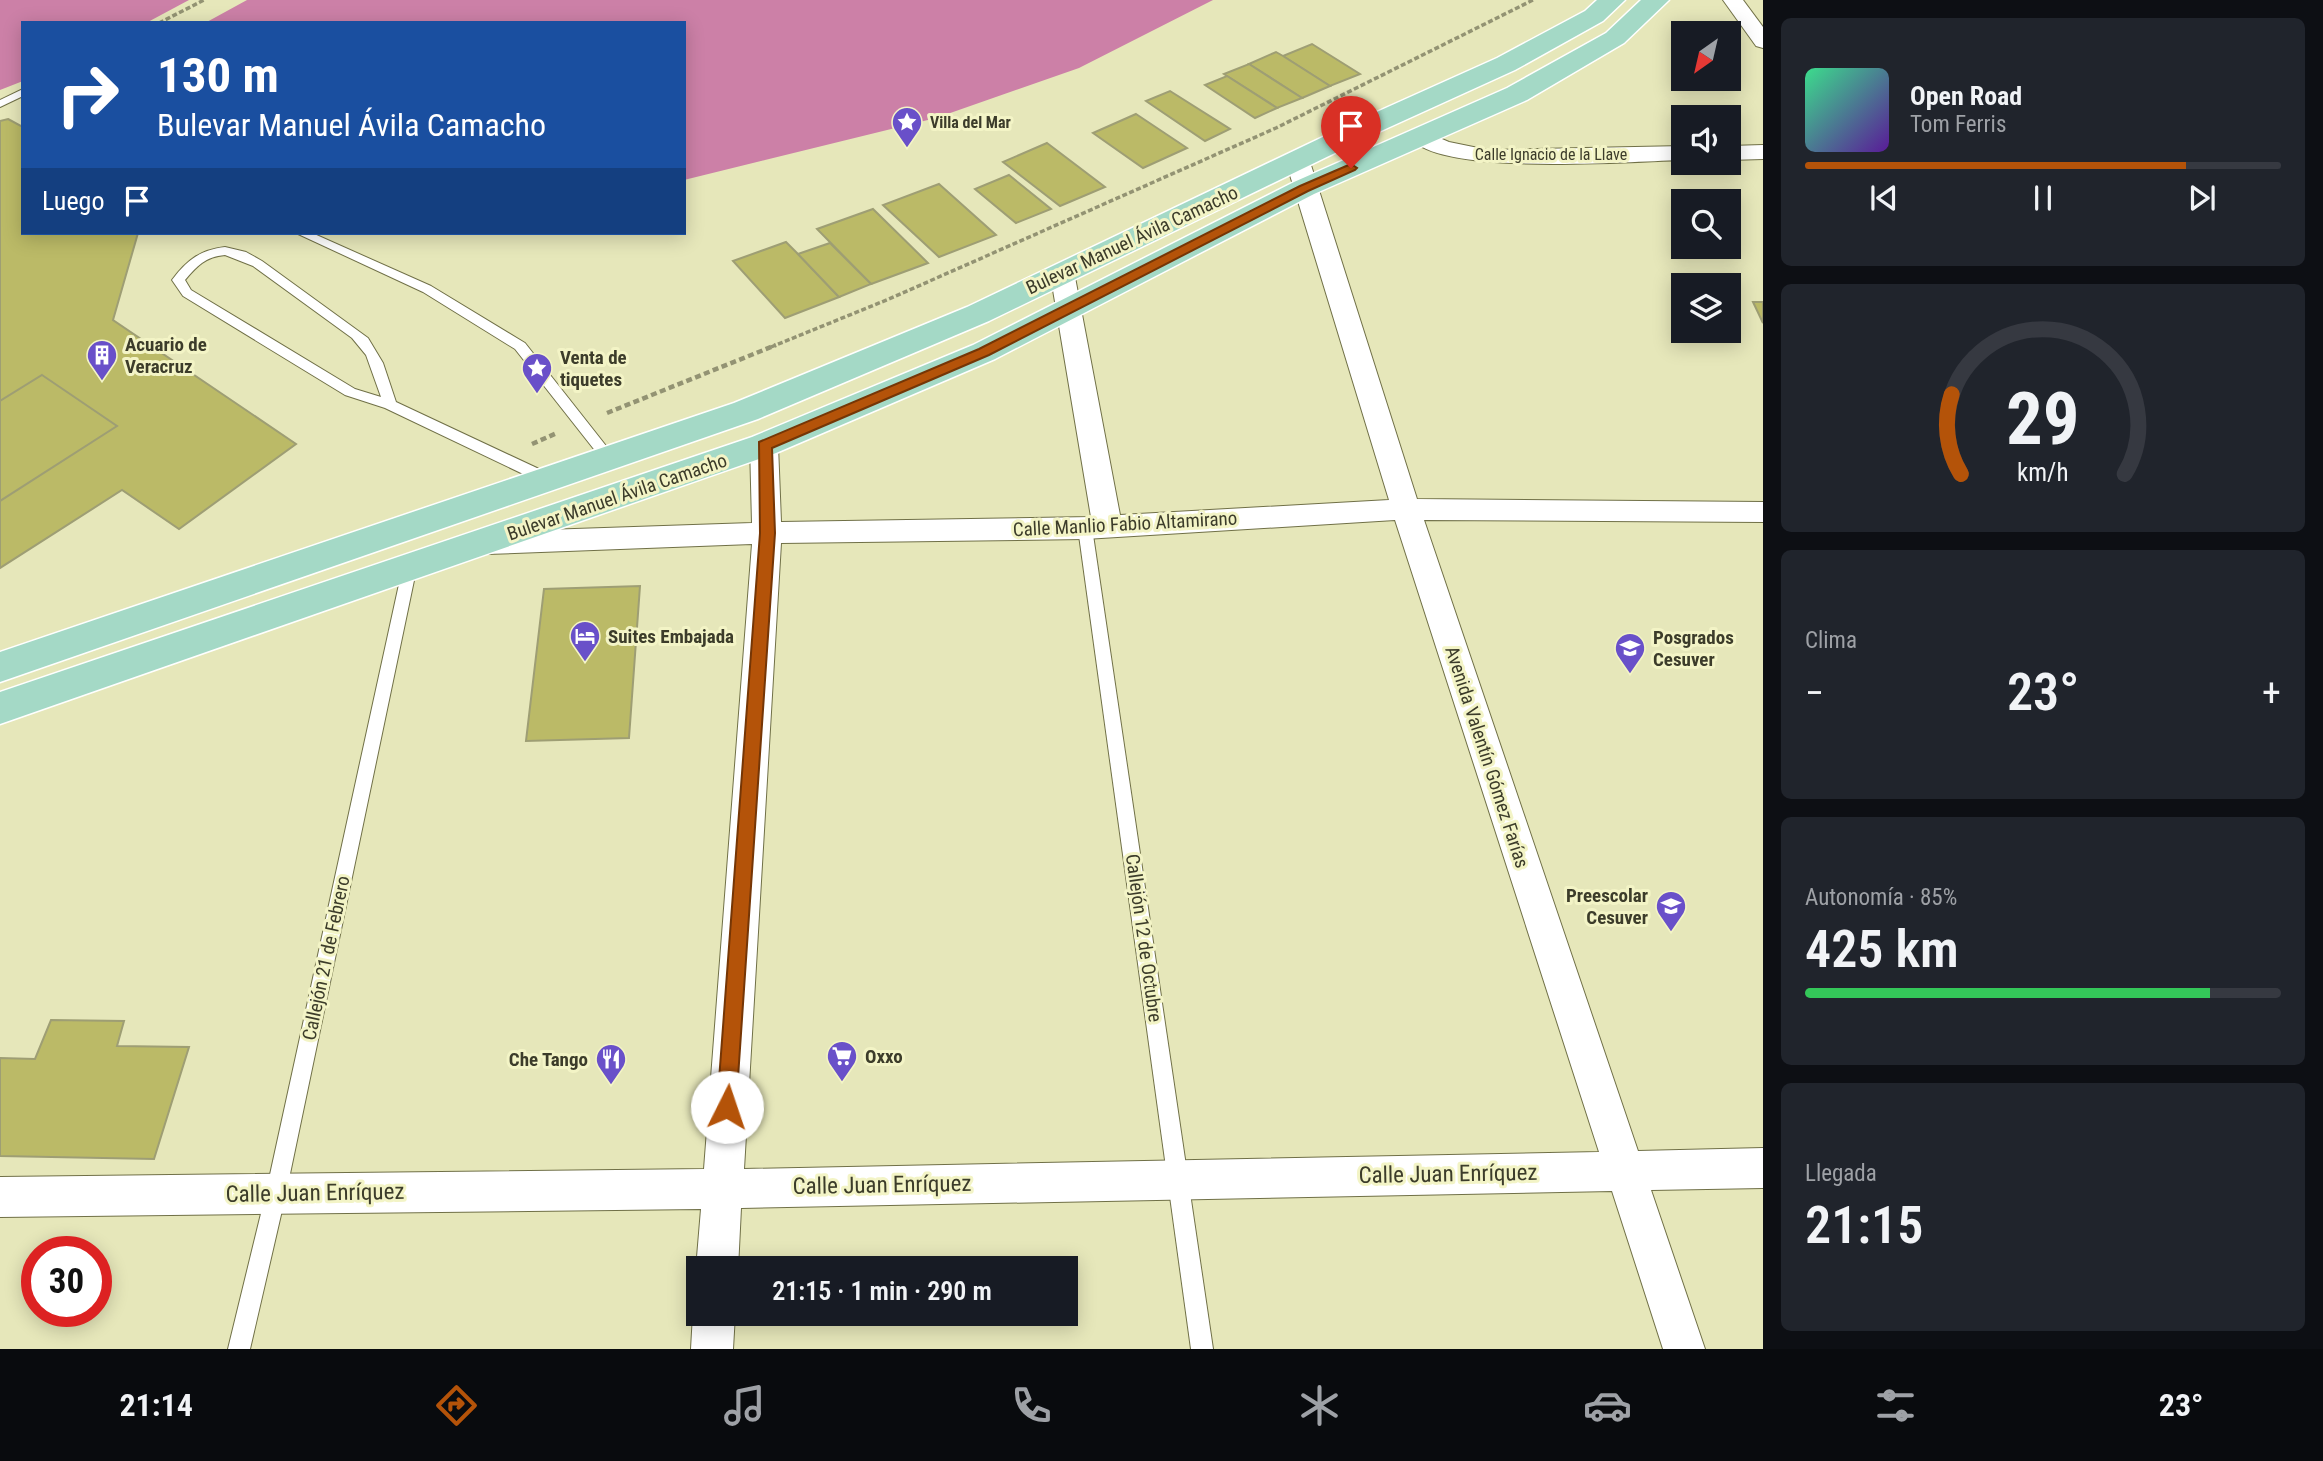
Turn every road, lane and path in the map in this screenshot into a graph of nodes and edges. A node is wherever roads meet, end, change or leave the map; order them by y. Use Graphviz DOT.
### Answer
graph roads {
  1 [pos="204,0"];
  2 [pos="1533,0"];
  3 [pos="1612,0"];
  4 [pos="1656,0"];
  5 [pos="1746,8"];
  6 [pos="163,21"];
  7 [pos="1763,42"];
  8 [pos="21,93"];
  9 [pos="0,104"];
  10 [pos="1421,137"];
  11 [pos="1763,152"];
  12 [pos="1671,153"];
  13 [pos="1741,153"];
  14 [pos="1301,175"];
  15 [pos="306,235"];
  16 [pos="1062,272"];
  17 [pos="1069,308"];
  18 [pos="390,405"];
  19 [pos="580,423"];
  20 [pos="764,445"];
  21 [pos="499,458"];
  22 [pos="609,459"];
  23 [pos="549,480"];
  24 [pos="1406,509"];
  25 [pos="1763,512"];
  26 [pos="1096,527"];
  27 [pos="768,533"];
  28 [pos="487,543"];
  29 [pos="410,566"];
  30 [pos="0,667"];
  31 [pos="3,713"];
  32 [pos="1763,1168"];
  33 [pos="1624,1170"];
  34 [pos="1178,1178"];
  35 [pos="721,1189"];
  36 [pos="276,1194"];
  37 [pos="0,1197"];
  38 [pos="718,1256"];
  39 [pos="713,1326"];
  40 [pos="239,1349"];
  41 [pos="712,1349"];
  42 [pos="1202,1349"];
  43 [pos="1684,1349"];
  1 -- 6 [label="path"];
  2 -- 19 [label="path"];
  3 -- 14 [label="main road, Bulevar Manuel Ávila Camacho"];
  4 -- 10 [label="main road, Bulevar Manuel Ávila Camacho"];
  5 -- 7 [label="street"];
  8 -- 9 [label="lane"];
  10 -- 12 [label="street, Calle Ignacio de la Llave"];
  10 -- 14 [label="main road, Bulevar Manuel Ávila Camacho"];
  11 -- 13 [label="street"];
  14 -- 16 [label="main road, Bulevar Manuel Ávila Camacho"];
  14 -- 17 [label="main road, Bulevar Manuel Ávila Camacho"];
  14 -- 24 [label="street, Avenida Valentín Gómez Farías"];
  15 -- 19 [label="lane"];
  16 -- 17 [label="street, Callejón 12 de Octubre"];
  16 -- 22 [label="main road, Bulevar Manuel Ávila Camacho"];
  17 -- 20 [label="main road, Bulevar Manuel Ávila Camacho"];
  17 -- 26 [label="street, Callejón 12 de Octubre"];
  18 -- 18 [label="lane"];
  18 -- 21 [label="lane"];
  19 -- 21 [label="path"];
  19 -- 22 [label="lane"];
  20 -- 27 [label="street"];
  20 -- 28 [label="main road, Bulevar Manuel Ávila Camacho"];
  21 -- 23 [label="lane"];
  22 -- 23 [label="main road, Bulevar Manuel Ávila Camacho"];
  23 -- 30 [label="main road, Bulevar Manuel Ávila Camacho"];
  24 -- 25 [label="street, Calle Manlio Fabio Altamirano"];
  24 -- 26 [label="street, Calle Manlio Fabio Altamirano"];
  24 -- 33 [label="street, Avenida Valentín Gómez Farías"];
  26 -- 27 [label="street, Calle Manlio Fabio Altamirano"];
  26 -- 34 [label="lane, Callejón 12 de Octubre"];
  27 -- 28 [label="street, Calle Manlio Fabio Altamirano"];
  27 -- 35 [label="street"];
  28 -- 29 [label="main road, Bulevar Manuel Ávila Camacho"];
  29 -- 31 [label="main road, Bulevar Manuel Ávila Camacho"];
  29 -- 36 [label="lane, Callejón 21 de Febrero"];
  32 -- 33 [label="street, Calle Juan Enríquez"];
  33 -- 34 [label="street, Calle Juan Enríquez"];
  33 -- 43 [label="street, Avenida Valentín Gómez Farías"];
  34 -- 35 [label="street, Calle Juan Enríquez"];
  34 -- 42 [label="lane, Callejón 12 de Octubre"];
  35 -- 36 [label="street, Calle Juan Enríquez"];
  35 -- 38 [label="street"];
  36 -- 37 [label="street, Calle Juan Enríquez"];
  36 -- 40 [label="lane, Callejón 21 de Febrero"];
  39 -- 41 [label="street"];
}
